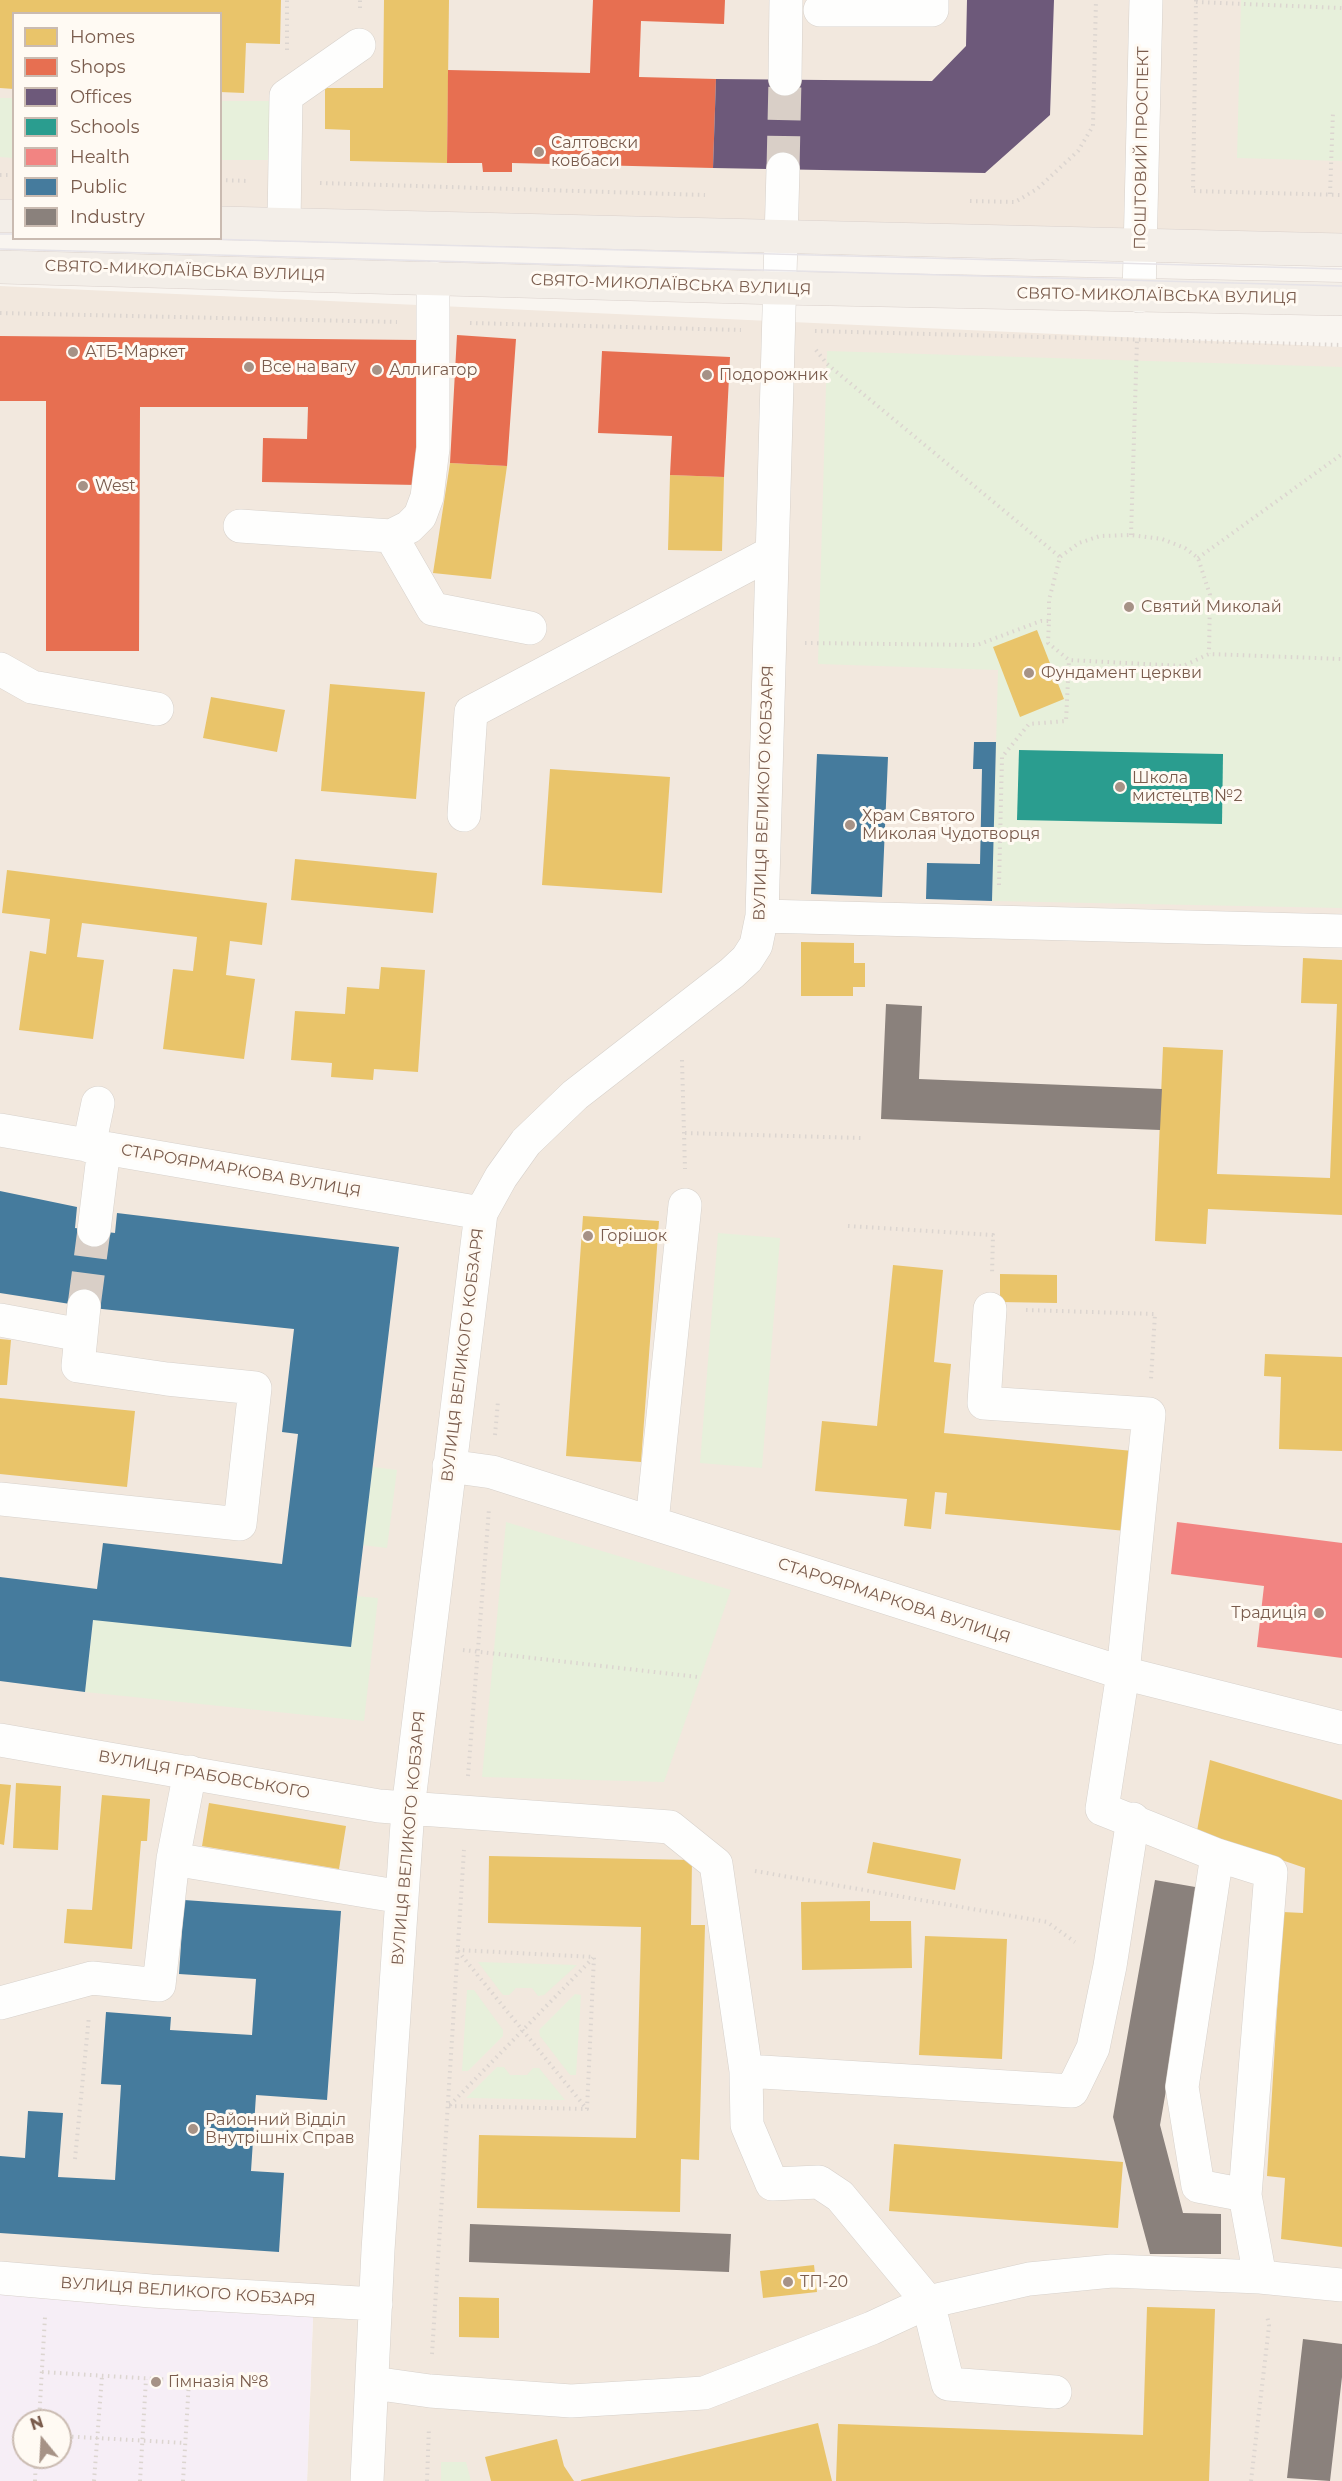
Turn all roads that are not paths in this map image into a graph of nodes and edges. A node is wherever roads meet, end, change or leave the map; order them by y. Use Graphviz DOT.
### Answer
graph roads {
  1 [pos="786,0"];
  2 [pos="932,0"];
  3 [pos="1146,0"];
  4 [pos="820,10"];
  5 [pos="359,45"];
  6 [pos="785,80"];
  7 [pos="783,168"];
  8 [pos="222,223"];
  9 [pos="284,224"];
  10 [pos="780,236"];
  11 [pos="1140,243"];
  12 [pos="1342,250"];
  13 [pos="0,267"];
  14 [pos="433,278"];
  15 [pos="779,288"];
  16 [pos="1139,296"];
  17 [pos="1342,299"];
  18 [pos="240,526"];
  19 [pos="390,536"];
  20 [pos="771,553"];
  21 [pos="530,628"];
  22 [pos="0,669"];
  23 [pos="157,710"];
  24 [pos="464,815"];
  25 [pos="762,916"];
  26 [pos="1342,931"];
  27 [pos="98,1103"];
  28 [pos="0,1130"];
  29 [pos="96,1147"];
  30 [pos="686,1205"];
  31 [pos="481,1213"];
  32 [pos="94,1230"];
  33 [pos="990,1309"];
  34 [pos="0,1320"];
  35 [pos="449,1466"];
  36 [pos="0,1499"];
  37 [pos="652,1521"];
  38 [pos="1123,1673"];
  39 [pos="1342,1728"];
  40 [pos="0,1740"];
  41 [pos="190,1772"];
  42 [pos="408,1809"];
  43 [pos="1133,1819"];
  44 [pos="1217,1856"];
  45 [pos="172,1859"];
  46 [pos="402,1898"];
  47 [pos="0,2003"];
  48 [pos="746,2071"];
  49 [pos="1245,2195"];
  50 [pos="1260,2277"];
  51 [pos="0,2278"];
  52 [pos="1342,2285"];
  53 [pos="928,2302"];
  54 [pos="376,2304"];
  55 [pos="372,2383"];
  56 [pos="1055,2392"];
  57 [pos="367,2481"];
  1 -- 6 [label="street"];
  2 -- 4 [label="street"];
  3 -- 11 [label="street, ПОШТОВИЙ ПРОСПЕКТ"];
  5 -- 9 [label="street"];
  7 -- 10 [label="street, ВУЛИЦЯ ВЕЛИКОГО КОБЗАРЯ"];
  8 -- 9 [label="main road"];
  9 -- 10 [label="main road"];
  10 -- 11 [label="main road"];
  10 -- 15 [label="street, ВУЛИЦЯ ВЕЛИКОГО КОБЗАРЯ"];
  11 -- 12 [label="main road"];
  11 -- 16 [label="street, ПОШТОВИЙ ПРОСПЕКТ"];
  13 -- 14 [label="main road, СВЯТО-МИКОЛАЇВСЬКА ВУЛИЦЯ"];
  14 -- 15 [label="main road, СВЯТО-МИКОЛАЇВСЬКА ВУЛИЦЯ"];
  14 -- 19 [label="street"];
  15 -- 16 [label="main road, СВЯТО-МИКОЛАЇВСЬКА ВУЛИЦЯ"];
  15 -- 20 [label="street, ВУЛИЦЯ ВЕЛИКОГО КОБЗАРЯ"];
  16 -- 17 [label="main road, СВЯТО-МИКОЛАЇВСЬКА ВУЛИЦЯ"];
  18 -- 19 [label="street"];
  19 -- 21 [label="street"];
  20 -- 24 [label="street"];
  20 -- 25 [label="street, ВУЛИЦЯ ВЕЛИКОГО КОБЗАРЯ"];
  22 -- 23 [label="street"];
  25 -- 26 [label="street"];
  25 -- 31 [label="street, ВУЛИЦЯ ВЕЛИКОГО КОБЗАРЯ"];
  27 -- 29 [label="street"];
  28 -- 29 [label="street, СТАРОЯРМАРКОВА ВУЛИЦЯ"];
  29 -- 31 [label="street, СТАРОЯРМАРКОВА ВУЛИЦЯ"];
  29 -- 32 [label="street"];
  30 -- 37 [label="street"];
  31 -- 35 [label="street, ВУЛИЦЯ ВЕЛИКОГО КОБЗАРЯ"];
  33 -- 38 [label="street"];
  34 -- 36 [label="street"];
  35 -- 37 [label="street, СТАРОЯРМАРКОВА ВУЛИЦЯ"];
  35 -- 42 [label="street, ВУЛИЦЯ ВЕЛИКОГО КОБЗАРЯ"];
  37 -- 38 [label="street, СТАРОЯРМАРКОВА ВУЛИЦЯ"];
  38 -- 39 [label="street, СТАРОЯРМАРКОВА ВУЛИЦЯ"];
  38 -- 43 [label="street"];
  40 -- 41 [label="street, ВУЛИЦЯ ГРАБОВСЬКОГО"];
  41 -- 42 [label="street, ВУЛИЦЯ ГРАБОВСЬКОГО"];
  41 -- 45 [label="street"];
  42 -- 46 [label="street, ВУЛИЦЯ ВЕЛИКОГО КОБЗАРЯ"];
  42 -- 48 [label="street, ВУЛИЦЯ ГРАБОВСЬКОГО"];
  43 -- 44 [label="street"];
  43 -- 48 [label="street"];
  44 -- 49 [label="street"];
  44 -- 49 [label="street"];
  45 -- 46 [label="street"];
  45 -- 47 [label="street"];
  46 -- 54 [label="street, ВУЛИЦЯ ВЕЛИКОГО КОБЗАРЯ"];
  48 -- 53 [label="street"];
  49 -- 50 [label="street"];
  50 -- 52 [label="street"];
  50 -- 53 [label="street"];
  51 -- 54 [label="street, ВУЛИЦЯ ВЕЛИКОГО КОБЗАРЯ"];
  53 -- 55 [label="street"];
  53 -- 56 [label="street"];
  54 -- 55 [label="street, ВУЛИЦЯ ВЕЛИКОГО КОБЗАРЯ"];
  55 -- 57 [label="street, ВУЛИЦЯ ВЕЛИКОГО КОБЗАРЯ"];
}
